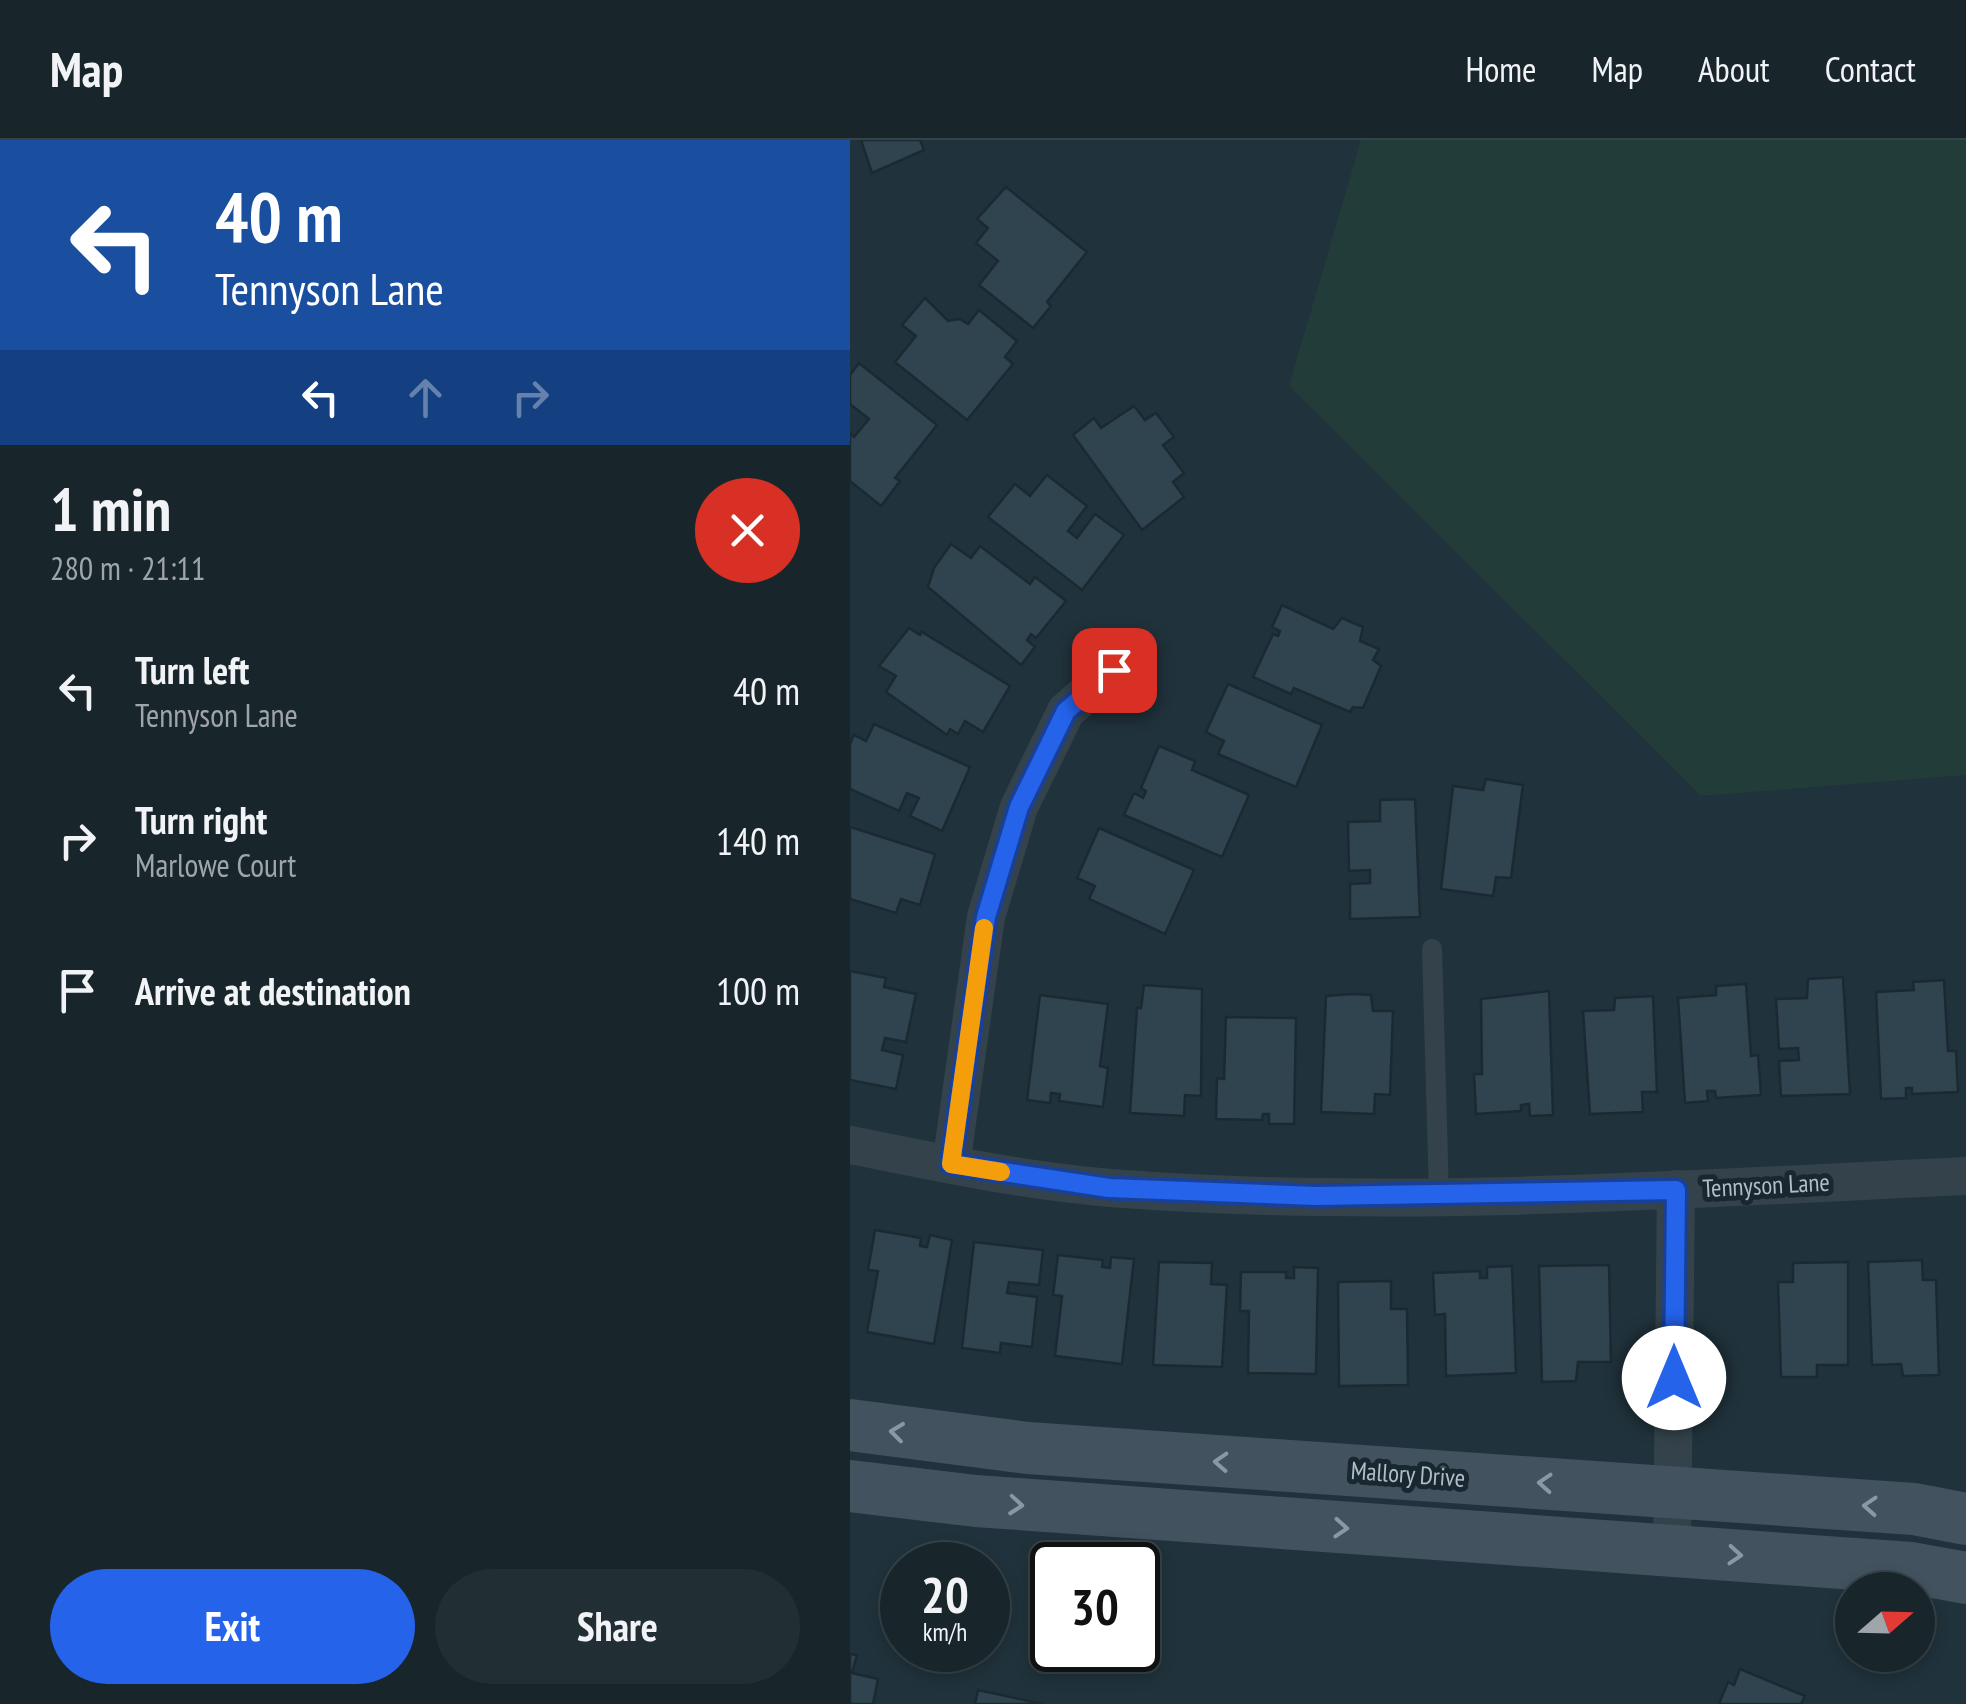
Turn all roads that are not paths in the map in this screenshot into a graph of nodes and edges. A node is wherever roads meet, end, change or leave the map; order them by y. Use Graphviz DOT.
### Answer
graph roads {
  1 [pos="1138,649"];
  2 [pos="1432,949"];
  3 [pos="850,1146"];
  4 [pos="951,1164"];
  5 [pos="1966,1176"];
  6 [pos="1676,1190"];
  7 [pos="1439,1194"];
  8 [pos="850,1425"];
  9 [pos="850,1486"];
  10 [pos="1674,1491"];
  11 [pos="1966,1519"];
  12 [pos="1672,1550"];
  13 [pos="1966,1578"];
  1 -- 4 [label="street"];
  2 -- 7 [label="lane"];
  3 -- 4 [label="street, Tennyson Lane"];
  4 -- 7 [label="street, Tennyson Lane"];
  5 -- 6 [label="street, Tennyson Lane"];
  6 -- 7 [label="street, Tennyson Lane"];
  6 -- 10 [label="street"];
  10 -- 8 [label="main road, Mallory Drive, one-way"];
  9 -- 12 [label="main road, one-way"];
  11 -- 10 [label="main road, Mallory Drive, one-way"];
  10 -- 12 [label="street"];
  12 -- 13 [label="main road, one-way"];
}
